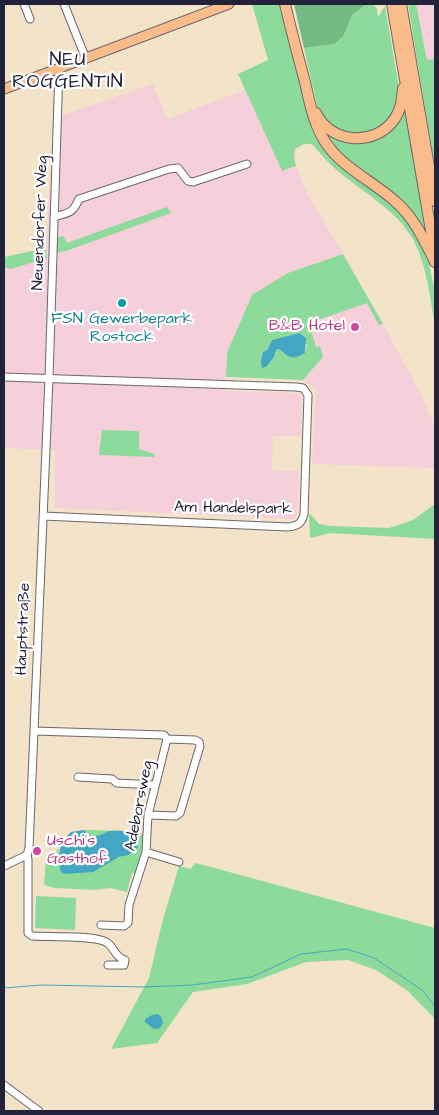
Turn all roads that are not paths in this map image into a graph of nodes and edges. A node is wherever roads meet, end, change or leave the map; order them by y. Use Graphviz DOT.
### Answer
graph roads {
  1 [pos="24,4"];
  2 [pos="64,4"];
  3 [pos="229,4"];
  4 [pos="285,4"];
  5 [pos="292,4"];
  6 [pos="392,4"];
  7 [pos="401,4"];
  8 [pos="30,19"];
  9 [pos="86,59"];
  10 [pos="59,68"];
  11 [pos="404,75"];
  12 [pos="4,89"];
  13 [pos="247,164"];
  14 [pos="435,200"];
  15 [pos="54,217"];
  16 [pos="435,256"];
  17 [pos="435,262"];
  18 [pos="4,377"];
  19 [pos="49,378"];
  20 [pos="43,516"];
  21 [pos="34,730"];
  22 [pos="168,739"];
  23 [pos="78,777"];
  24 [pos="155,785"];
  25 [pos="148,815"];
  26 [pos="146,852"];
  27 [pos="27,855"];
  28 [pos="180,862"];
  29 [pos="4,866"];
  30 [pos="101,925"];
  31 [pos="108,964"];
  32 [pos="4,1085"];
  33 [pos="39,1111"];
  1 -- 8 [label="street"];
  2 -- 9 [label="street"];
  3 -- 9 [label="main road"];
  4 -- 17 [label="highway"];
  5 -- 11 [label="highway"];
  6 -- 11 [label="highway"];
  7 -- 14 [label="highway"];
  9 -- 10 [label="main road"];
  10 -- 12 [label="main road"];
  10 -- 15 [label="street, Neuendorfer Weg"];
  11 -- 16 [label="highway"];
  13 -- 15 [label="street"];
  15 -- 19 [label="street, Neuendorfer Weg"];
  18 -- 19 [label="street"];
  19 -- 20 [label="street, Hauptstraße"];
  19 -- 20 [label="street, Am Handelspark"];
  20 -- 21 [label="street, Hauptstraße"];
  21 -- 22 [label="street"];
  21 -- 27 [label="street, Hauptstraße"];
  22 -- 24 [label="street, Adeborsweg"];
  22 -- 25 [label="street"];
  23 -- 24 [label="street"];
  24 -- 25 [label="street, Adeborsweg"];
  25 -- 26 [label="street, Adeborsweg"];
  26 -- 28 [label="street"];
  26 -- 30 [label="street, Adeborsweg"];
  27 -- 29 [label="street"];
  27 -- 31 [label="street, Hauptstraße"];
  32 -- 33 [label="street"];
}
